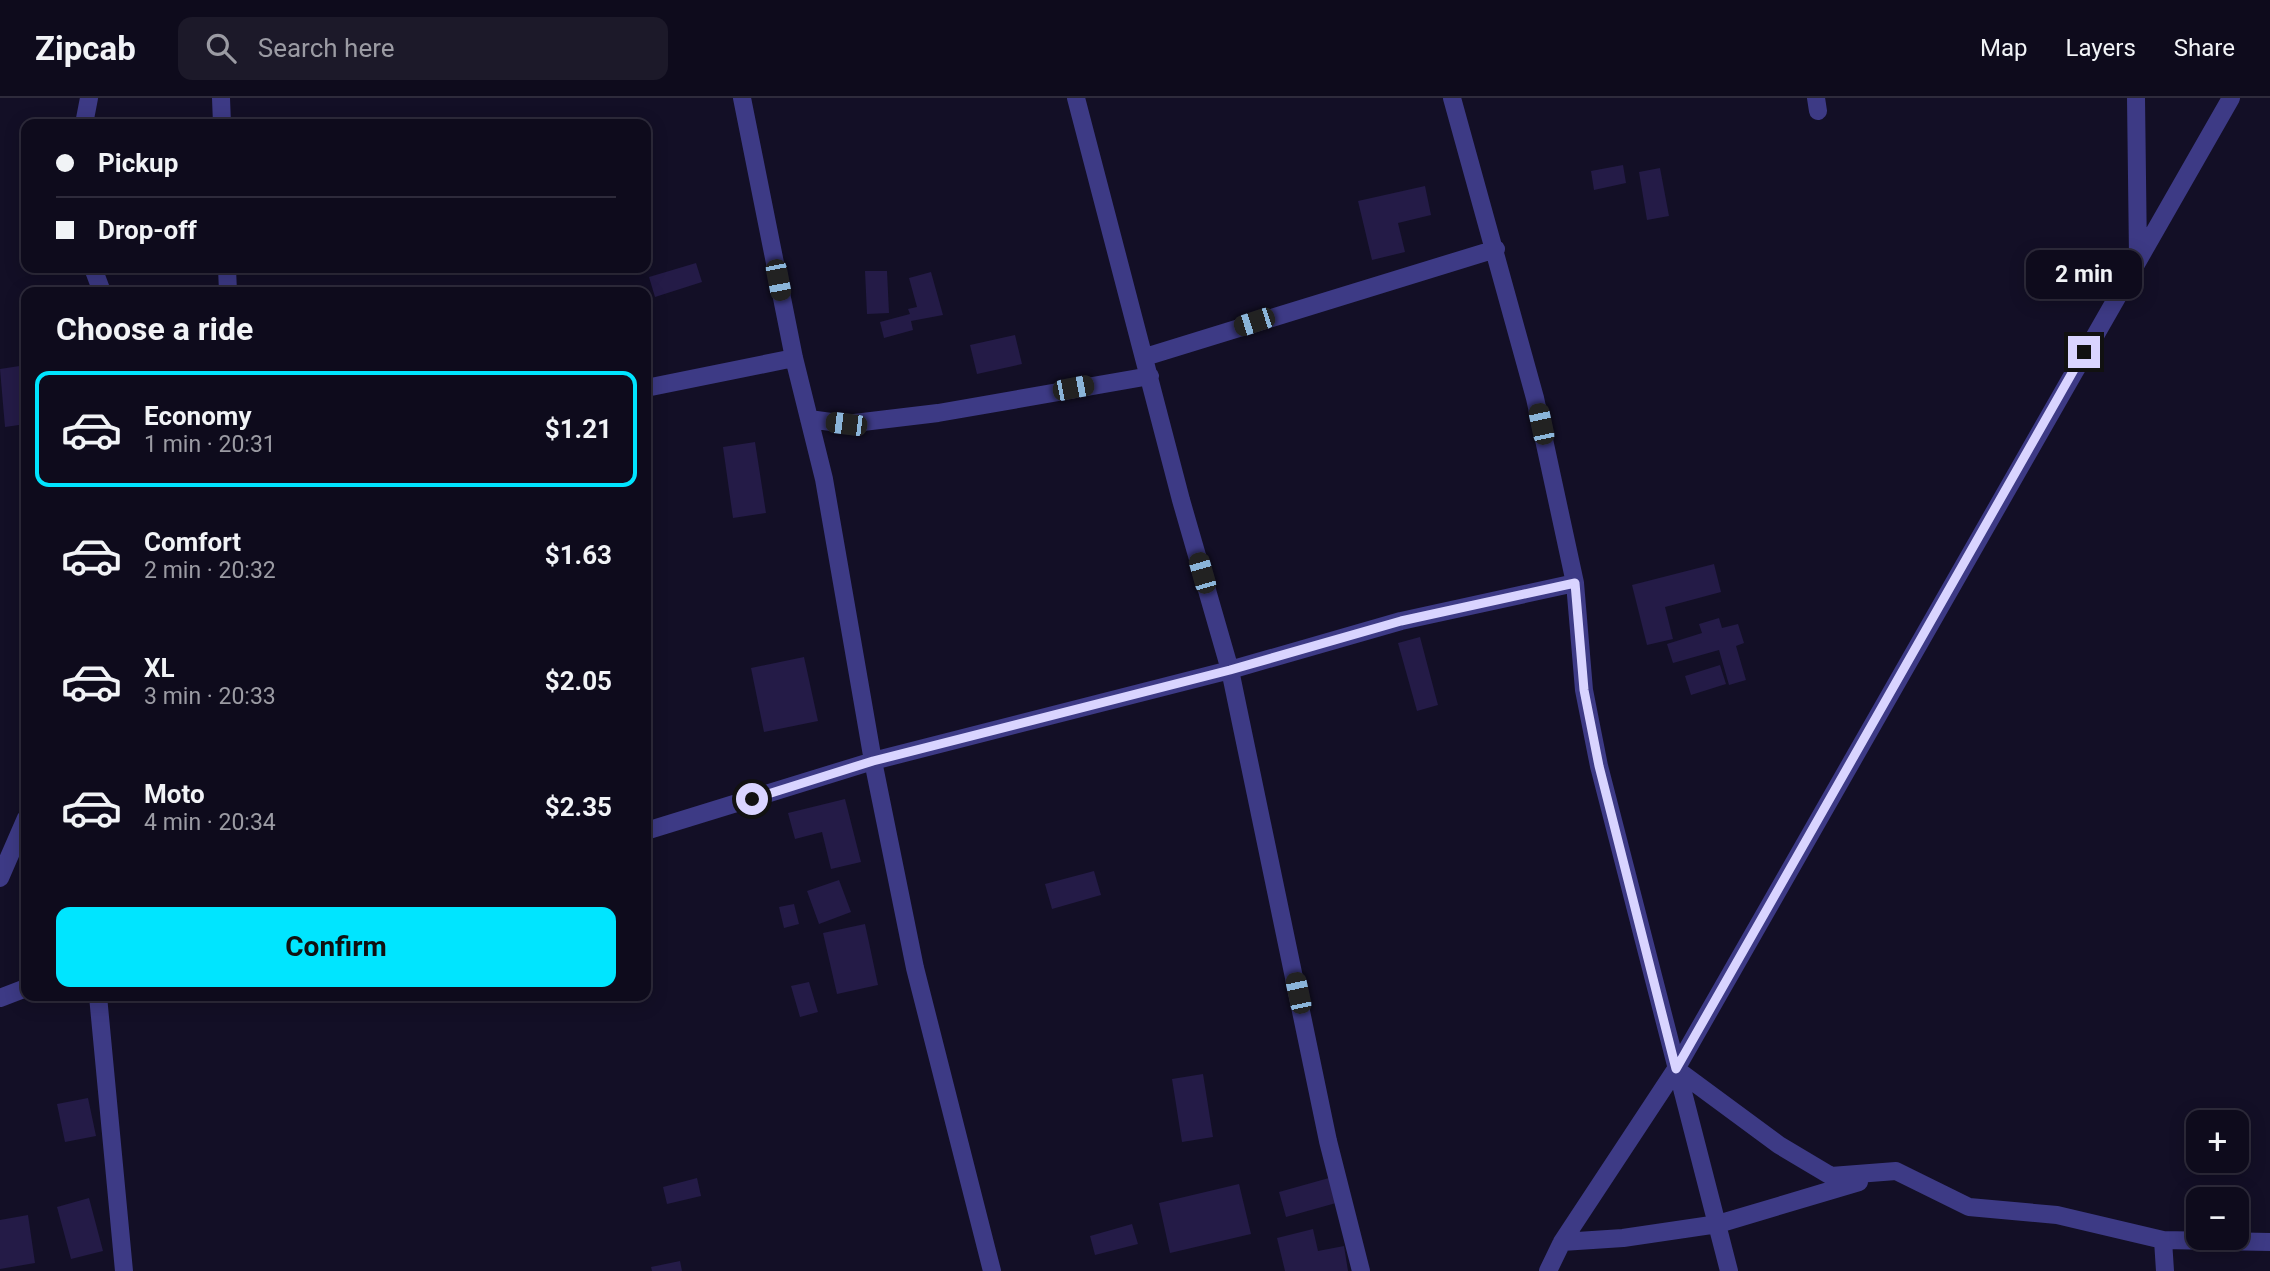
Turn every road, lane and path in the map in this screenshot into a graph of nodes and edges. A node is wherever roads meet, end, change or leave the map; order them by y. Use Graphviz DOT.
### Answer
graph roads {
  1 [pos="89,98"];
  2 [pos="221,98"];
  3 [pos="742,98"];
  4 [pos="1076,98"];
  5 [pos="1452,98"];
  6 [pos="2136,98"];
  7 [pos="2231,98"];
  8 [pos="85,119"];
  9 [pos="222,119"];
  10 [pos="1496,249"];
  11 [pos="2138,256"];
  12 [pos="1145,357"];
  13 [pos="794,358"];
  14 [pos="1150,376"];
  15 [pos="651,387"];
  16 [pos="809,419"];
  17 [pos="1575,583"];
  18 [pos="1230,670"];
  19 [pos="873,761"];
  20 [pos="651,829"];
  21 [pos="21,830"];
  22 [pos="0,878"];
  23 [pos="21,990"];
  24 [pos="0,998"];
  25 [pos="98,1001"];
  26 [pos="1676,1069"];
  27 [pos="1896,1171"];
  28 [pos="1718,1224"];
  29 [pos="2163,1240"];
  30 [pos="1562,1242"];
  31 [pos="2270,1242"];
  32 [pos="124,1271"];
  33 [pos="992,1271"];
  34 [pos="1361,1271"];
  35 [pos="1548,1271"];
  36 [pos="1729,1271"];
  37 [pos="2165,1271"];
  1 -- 8 [label="street"];
  2 -- 9 [label="street"];
  3 -- 13 [label="street"];
  4 -- 12 [label="street"];
  5 -- 10 [label="street"];
  6 -- 11 [label="street"];
  7 -- 11 [label="street"];
  10 -- 12 [label="street"];
  10 -- 17 [label="street"];
  11 -- 26 [label="street"];
  12 -- 14 [label="street"];
  13 -- 15 [label="street"];
  13 -- 16 [label="street"];
  14 -- 16 [label="street"];
  14 -- 18 [label="street"];
  16 -- 19 [label="street"];
  17 -- 18 [label="street"];
  17 -- 26 [label="street"];
  18 -- 19 [label="street"];
  18 -- 34 [label="street"];
  19 -- 20 [label="street"];
  19 -- 33 [label="street"];
  21 -- 22 [label="street"];
  23 -- 24 [label="street"];
  25 -- 32 [label="street"];
  26 -- 27 [label="street"];
  26 -- 28 [label="street"];
  26 -- 30 [label="street"];
  27 -- 28 [label="street"];
  27 -- 29 [label="street"];
  28 -- 30 [label="street"];
  28 -- 36 [label="street"];
  29 -- 31 [label="street"];
  29 -- 37 [label="street"];
  30 -- 35 [label="street"];
}
